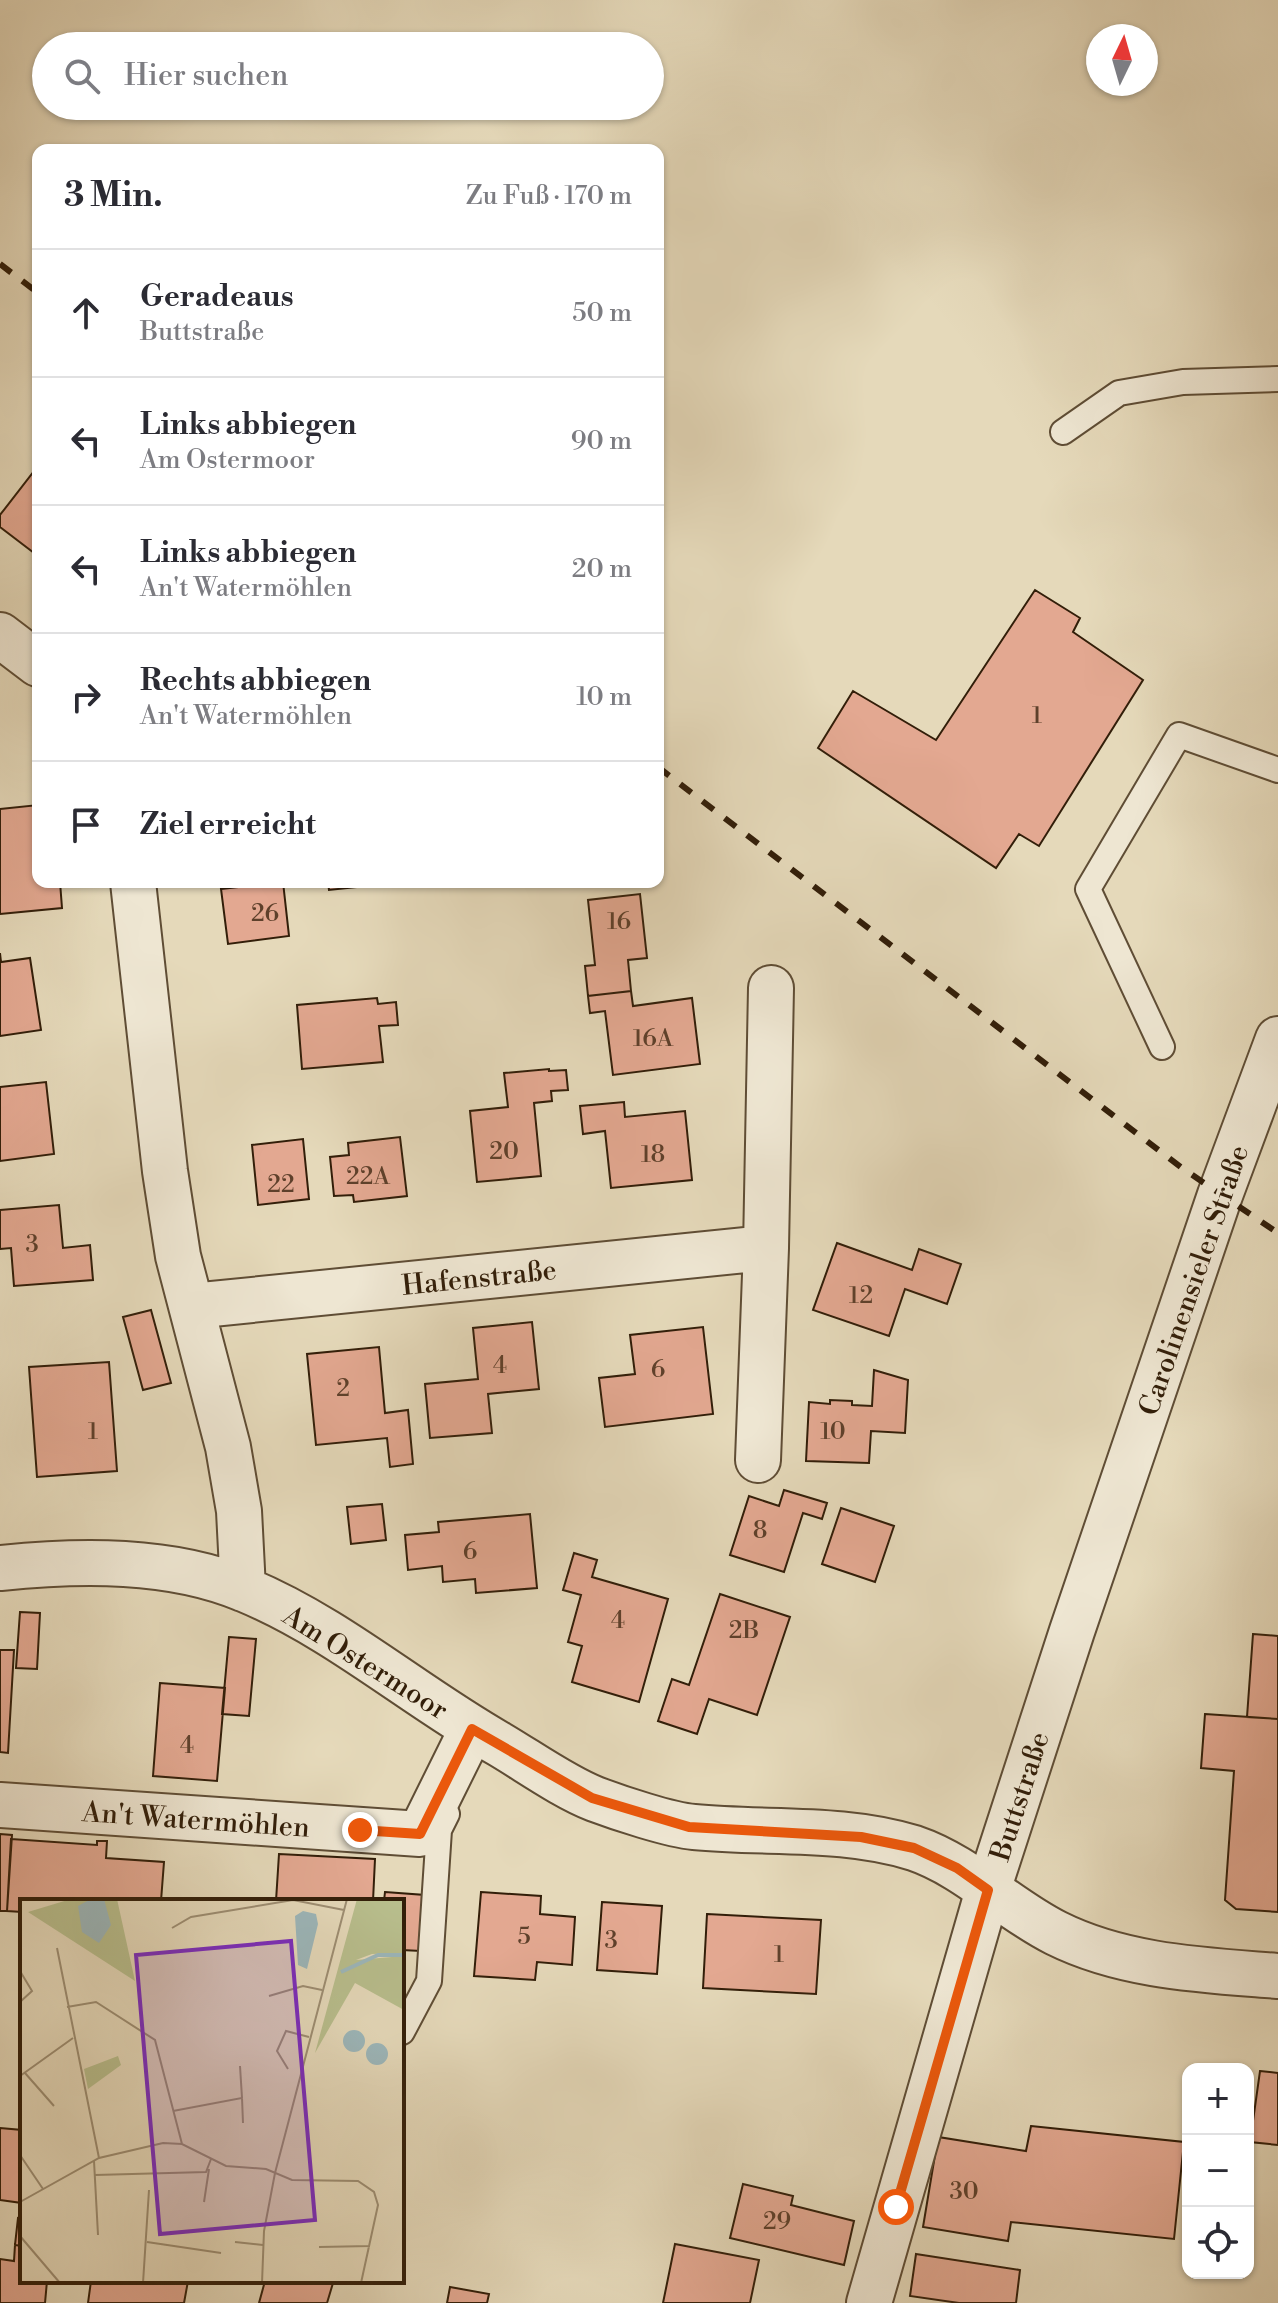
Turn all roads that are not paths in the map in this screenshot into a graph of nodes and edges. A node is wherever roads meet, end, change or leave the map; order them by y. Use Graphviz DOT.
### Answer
graph roads {
  1 [pos="1278,379"];
  2 [pos="1063,432"];
  3 [pos="0,635"];
  4 [pos="32,659"];
  5 [pos="1278,770"];
  6 [pos="134,888"];
  7 [pos="771,988"];
  8 [pos="1278,1039"];
  9 [pos="1162,1047"];
  10 [pos="766,1248"];
  11 [pos="192,1306"];
  12 [pos="758,1460"];
  13 [pos="1110,1522"];
  14 [pos="0,1568"];
  15 [pos="243,1589"];
  16 [pos="476,1732"];
  17 [pos="0,1805"];
  18 [pos="988,1890"];
  19 [pos="1278,1976"];
  20 [pos="404,2028"];
  21 [pos="869,2303"];
  1 -- 2 [label="lane"];
  3 -- 4 [label="street"];
  5 -- 9 [label="lane"];
  6 -- 11 [label="street"];
  7 -- 10 [label="street"];
  8 -- 13 [label="street, Carolinensieler Straße"];
  10 -- 11 [label="street, Hafenstraße"];
  10 -- 12 [label="street"];
  11 -- 15 [label="street"];
  13 -- 18 [label="street, Buttstraße"];
  14 -- 15 [label="street, Am Ostermoor"];
  15 -- 16 [label="street, Am Ostermoor"];
  16 -- 17 [label="street, An't Watermöhlen"];
  16 -- 18 [label="street, Am Ostermoor"];
  16 -- 20 [label="lane"];
  18 -- 19 [label="street, Am Ostermoor"];
  18 -- 21 [label="street, Buttstraße"];
}
